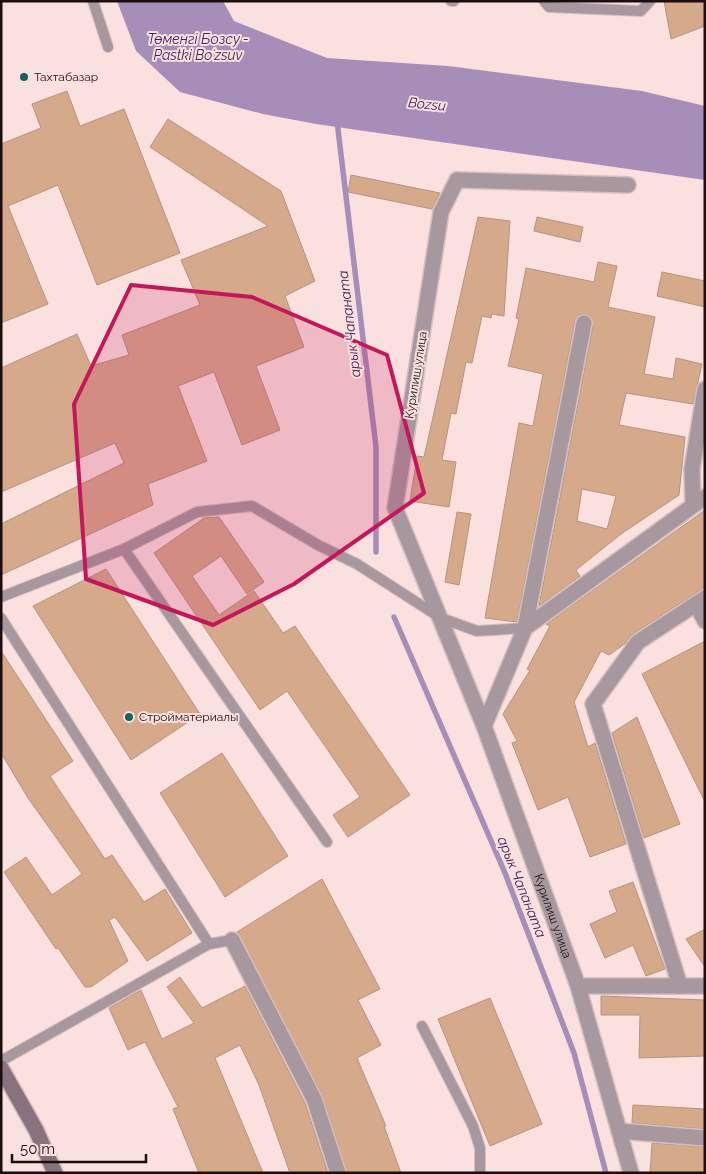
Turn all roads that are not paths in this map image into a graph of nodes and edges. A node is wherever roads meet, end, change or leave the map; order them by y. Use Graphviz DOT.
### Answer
graph roads {
  1 [pos="93,1"];
  2 [pos="543,1"];
  3 [pos="650,1"];
  4 [pos="108,47"];
  5 [pos="628,185"];
  6 [pos="584,323"];
  7 [pos="705,389"];
  8 [pos="699,501"];
  9 [pos="124,549"];
  10 [pos="1,597"];
  11 [pos="701,601"];
  12 [pos="1,618"];
  13 [pos="441,618"];
  14 [pos="705,621"];
  15 [pos="525,628"];
  16 [pos="484,726"];
  17 [pos="327,842"];
  18 [pos="232,940"];
  19 [pos="209,944"];
  20 [pos="578,986"];
  21 [pos="680,986"];
  22 [pos="705,986"];
  23 [pos="422,1026"];
  24 [pos="1,1061"];
  25 [pos="1,1068"];
  26 [pos="619,1131"];
  27 [pos="705,1138"];
  28 [pos="55,1173"];
  29 [pos="338,1173"];
  30 [pos="480,1173"];
  31 [pos="631,1173"];
  1 -- 4 [label="lane"];
  2 -- 3 [label="lane"];
  5 -- 13 [label="street, Курилиш улица"];
  6 -- 15 [label="street"];
  7 -- 8 [label="street"];
  8 -- 15 [label="street"];
  9 -- 10 [label="lane"];
  9 -- 13 [label="lane"];
  9 -- 17 [label="lane"];
  11 -- 14 [label="street"];
  11 -- 21 [label="street"];
  12 -- 19 [label="lane"];
  13 -- 15 [label="lane"];
  13 -- 16 [label="street, Курилиш улица"];
  15 -- 16 [label="street"];
  16 -- 20 [label="street, Курилиш улица"];
  18 -- 19 [label="lane"];
  18 -- 29 [label="street"];
  19 -- 24 [label="lane"];
  20 -- 21 [label="street"];
  20 -- 26 [label="street, Курилиш улица"];
  21 -- 22 [label="street"];
  23 -- 30 [label="lane"];
  25 -- 28 [label="main road"];
  26 -- 27 [label="street"];
  26 -- 31 [label="street, Курилиш улица"];
}
